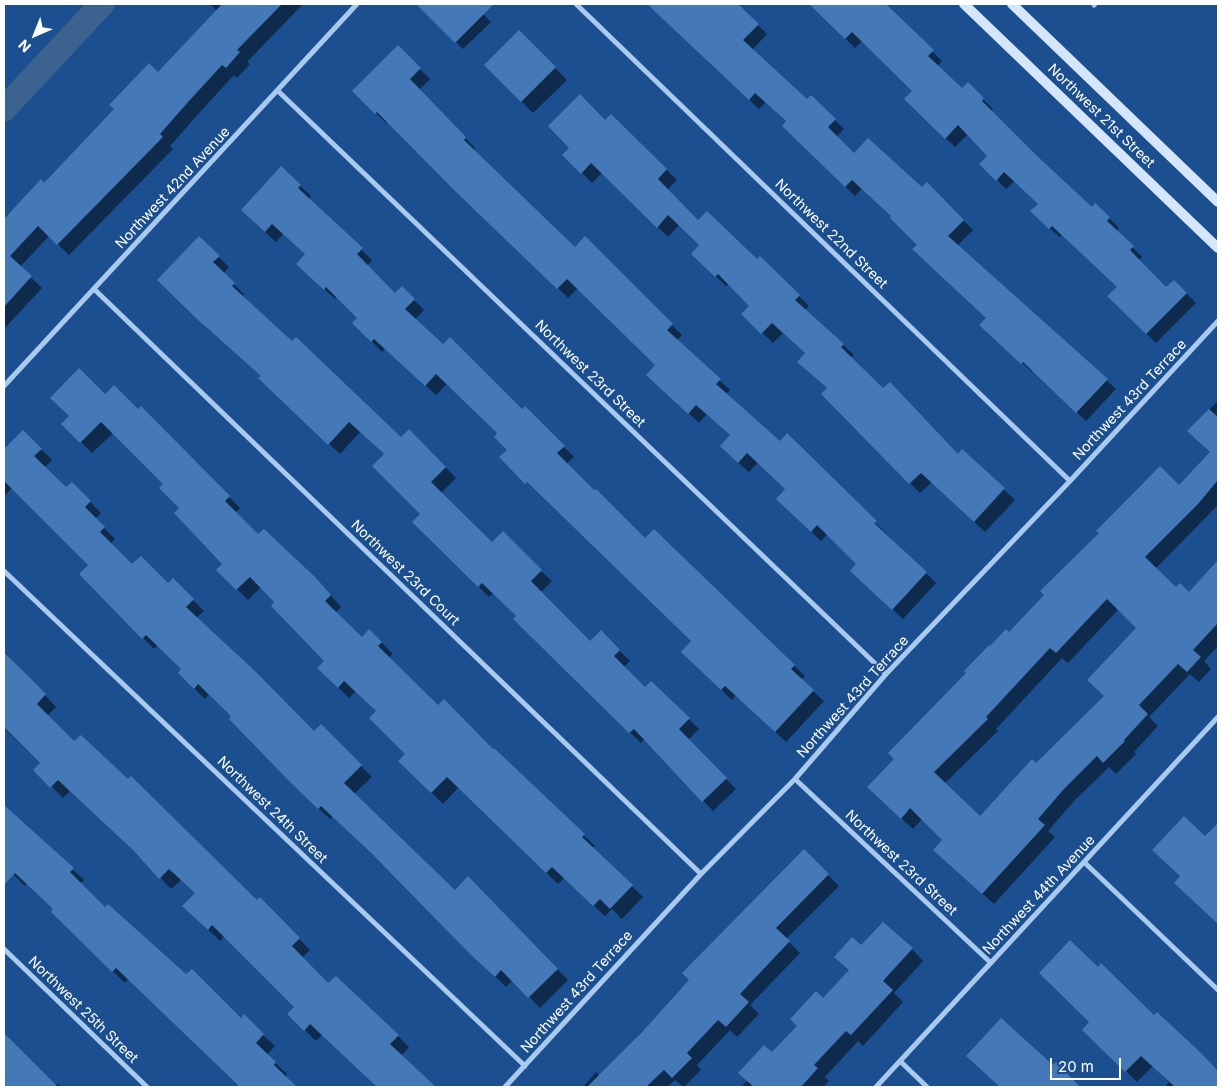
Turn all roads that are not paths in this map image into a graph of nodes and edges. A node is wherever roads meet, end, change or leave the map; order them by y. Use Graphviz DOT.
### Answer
graph roads {
  1 [pos="357,4"];
  2 [pos="576,4"];
  3 [pos="964,4"];
  4 [pos="1012,4"];
  5 [pos="278,91"];
  6 [pos="1218,202"];
  7 [pos="1218,248"];
  8 [pos="94,289"];
  9 [pos="1218,321"];
  10 [pos="4,386"];
  11 [pos="1070,481"];
  12 [pos="4,571"];
  13 [pos="886,674"];
  14 [pos="1218,717"];
  15 [pos="795,779"];
  16 [pos="1085,864"];
  17 [pos="701,874"];
  18 [pos="4,949"];
  19 [pos="990,963"];
  20 [pos="1218,990"];
  21 [pos="900,1061"];
  22 [pos="525,1066"];
  23 [pos="147,1087"];
  24 [pos="505,1087"];
  25 [pos="876,1087"];
  26 [pos="927,1087"];
  1 -- 5 [label="street, Northwest 42nd Avenue"];
  2 -- 11 [label="street, Northwest 22nd Street"];
  3 -- 7 [label="street, Northwest 21st Street"];
  4 -- 6 [label="street, Northwest 21st Street"];
  5 -- 8 [label="street, Northwest 42nd Avenue"];
  5 -- 13 [label="street, Northwest 23rd Street"];
  8 -- 10 [label="street, Northwest 42nd Avenue"];
  8 -- 17 [label="street, Northwest 23rd Court"];
  9 -- 11 [label="street, Northwest 43rd Terrace"];
  11 -- 13 [label="street, Northwest 43rd Terrace"];
  12 -- 22 [label="street, Northwest 24th Street"];
  13 -- 15 [label="street, Northwest 43rd Terrace"];
  14 -- 16 [label="street, Northwest 44th Avenue"];
  15 -- 17 [label="street, Northwest 43rd Terrace"];
  15 -- 19 [label="street, Northwest 23rd Street"];
  16 -- 19 [label="street, Northwest 44th Avenue"];
  16 -- 20 [label="street"];
  17 -- 22 [label="street, Northwest 43rd Terrace"];
  18 -- 23 [label="street, Northwest 25th Street"];
  19 -- 21 [label="street, Northwest 44th Avenue"];
  21 -- 25 [label="street, Northwest 44th Avenue"];
  21 -- 26 [label="street"];
  22 -- 24 [label="street, Northwest 43rd Terrace"];
}
